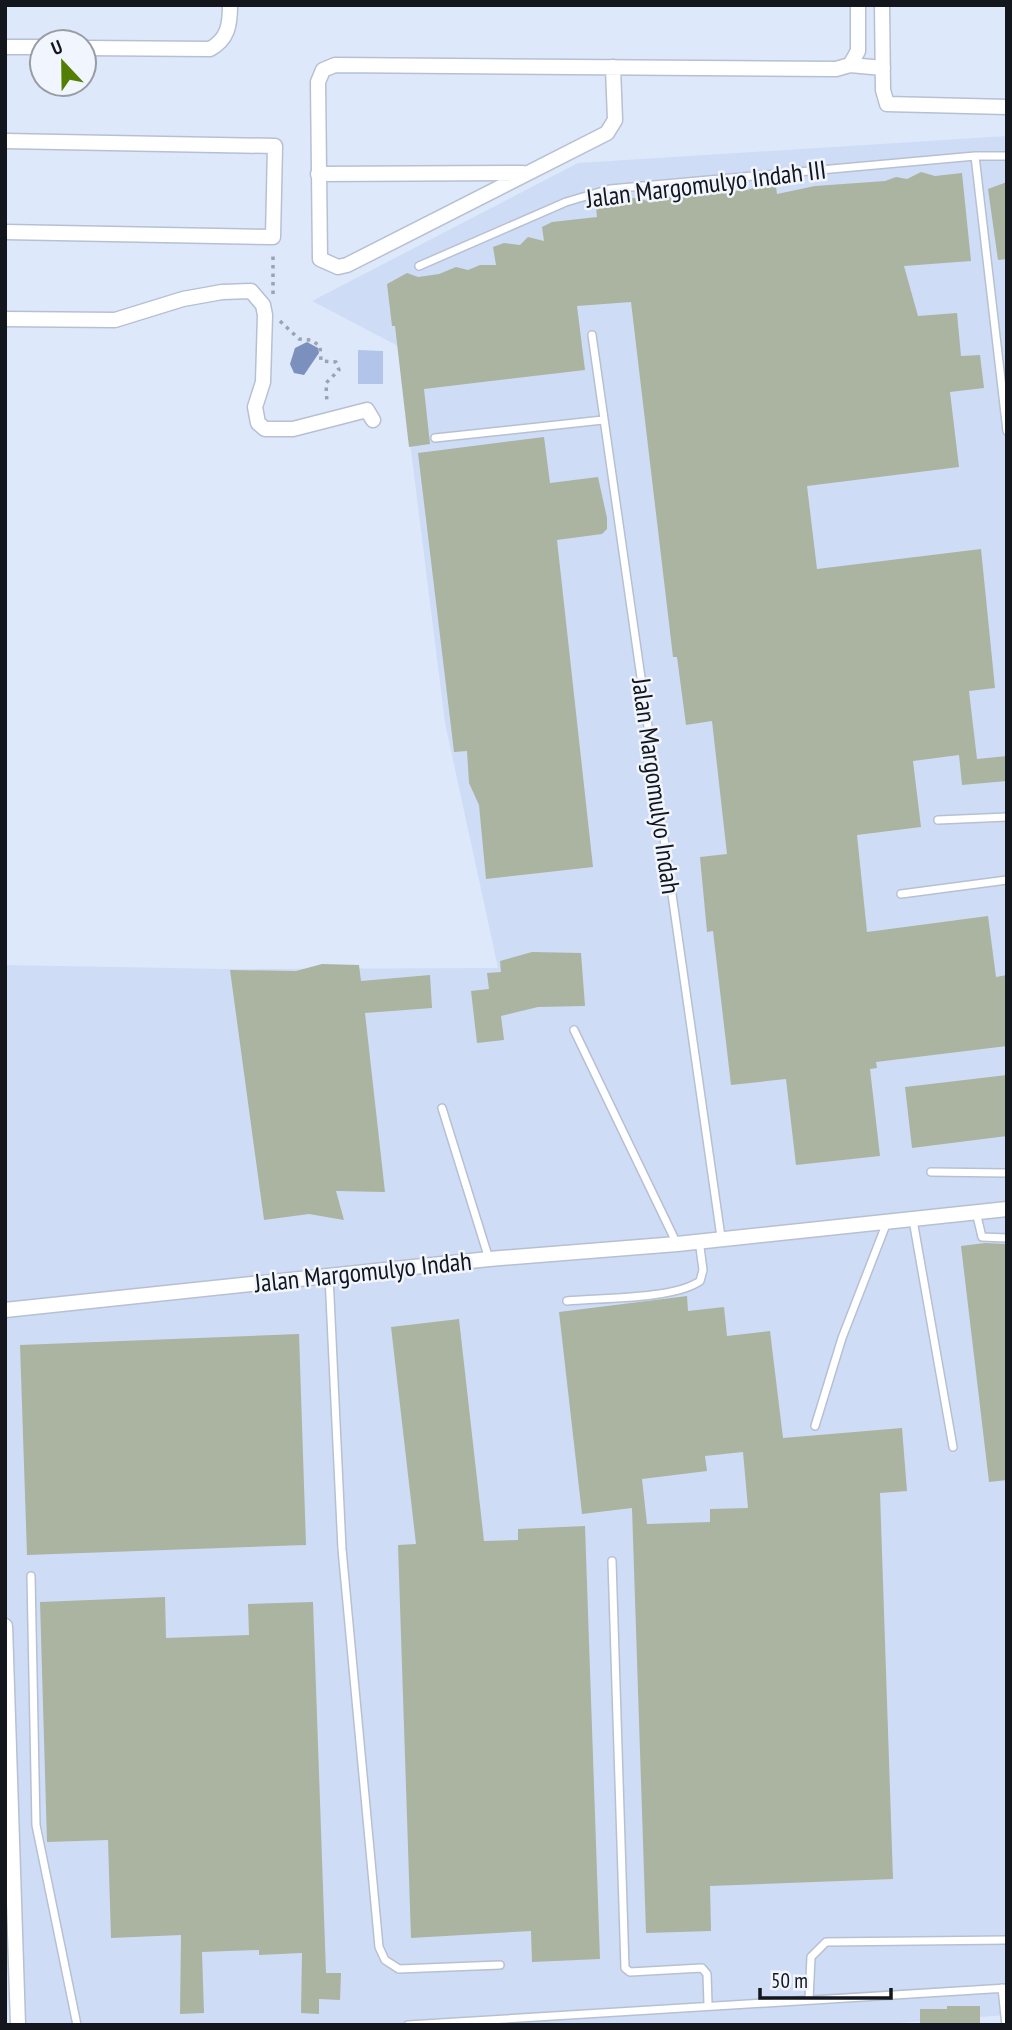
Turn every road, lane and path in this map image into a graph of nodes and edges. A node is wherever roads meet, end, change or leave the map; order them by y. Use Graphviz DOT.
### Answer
graph roads {
  1 [pos="230,5"];
  2 [pos="858,5"];
  3 [pos="882,5"];
  4 [pos="5,47"];
  5 [pos="28,47"];
  6 [pos="98,48"];
  7 [pos="850,65"];
  8 [pos="613,67"];
  9 [pos="883,68"];
  10 [pos="1007,107"];
  11 [pos="5,141"];
  12 [pos="975,156"];
  13 [pos="1007,156"];
  14 [pos="528,173"];
  15 [pos="318,174"];
  16 [pos="5,232"];
  17 [pos="273,237"];
  18 [pos="419,267"];
  19 [pos="273,307"];
  20 [pos="276,316"];
  21 [pos="5,319"];
  22 [pos="592,335"];
  23 [pos="328,418"];
  24 [pos="373,420"];
  25 [pos="603,420"];
  26 [pos="1007,431"];
  27 [pos="436,438"];
  28 [pos="1007,817"];
  29 [pos="938,820"];
  30 [pos="1007,880"];
  31 [pos="901,894"];
  32 [pos="574,1030"];
  33 [pos="442,1108"];
  34 [pos="932,1172"];
  35 [pos="1007,1173"];
  36 [pos="1007,1209"];
  37 [pos="976,1212"];
  38 [pos="913,1219"];
  39 [pos="888,1222"];
  40 [pos="721,1237"];
  41 [pos="1007,1238"];
  42 [pos="699,1240"];
  43 [pos="677,1244"];
  44 [pos="489,1259"];
  45 [pos="329,1276"];
  46 [pos="568,1301"];
  47 [pos="5,1310"];
  48 [pos="815,1426"];
  49 [pos="953,1447"];
  50 [pos="612,1560"];
  51 [pos="31,1576"];
  52 [pos="5,1626"];
  53 [pos="7,1667"];
  54 [pos="8,1773"];
  55 [pos="10,1880"];
  56 [pos="1007,1940"];
  57 [pos="500,1965"];
  58 [pos="11,1985"];
  59 [pos="1005,1988"];
  60 [pos="809,1999"];
  61 [pos="708,2004"];
  62 [pos="18,2025"];
  63 [pos="77,2025"];
  64 [pos="408,2025"];
  65 [pos="1006,2025"];
  1 -- 6 [label="street"];
  2 -- 7 [label="street"];
  3 -- 9 [label="street"];
  4 -- 5 [label="street"];
  7 -- 8 [label="street"];
  7 -- 9 [label="street"];
  8 -- 14 [label="street"];
  8 -- 15 [label="street"];
  9 -- 10 [label="street"];
  11 -- 17 [label="street"];
  12 -- 13 [label="lane, Jalan Margomulyo Indah III"];
  12 -- 18 [label="lane, Jalan Margomulyo Indah III"];
  12 -- 26 [label="lane"];
  14 -- 15 [label="street"];
  14 -- 15 [label="street"];
  16 -- 17 [label="street"];
  17 -- 19 [label="path"];
  20 -- 23 [label="path"];
  21 -- 23 [label="street"];
  22 -- 25 [label="lane, Jalan Margomulyo Indah"];
  23 -- 24 [label="street"];
  25 -- 27 [label="lane"];
  25 -- 40 [label="lane, Jalan Margomulyo Indah"];
  28 -- 29 [label="lane"];
  30 -- 31 [label="lane"];
  32 -- 43 [label="lane"];
  33 -- 44 [label="lane"];
  34 -- 35 [label="lane"];
  36 -- 37 [label="street, Jalan Margomulyo Indah"];
  37 -- 38 [label="street, Jalan Margomulyo Indah"];
  37 -- 41 [label="lane"];
  38 -- 39 [label="street, Jalan Margomulyo Indah"];
  38 -- 49 [label="lane"];
  39 -- 40 [label="street, Jalan Margomulyo Indah"];
  39 -- 48 [label="lane"];
  40 -- 42 [label="street, Jalan Margomulyo Indah"];
  42 -- 43 [label="street, Jalan Margomulyo Indah"];
  42 -- 46 [label="lane"];
  43 -- 44 [label="street, Jalan Margomulyo Indah"];
  44 -- 45 [label="street, Jalan Margomulyo Indah"];
  45 -- 47 [label="street, Jalan Margomulyo Indah"];
  45 -- 57 [label="lane"];
  50 -- 61 [label="lane"];
  51 -- 63 [label="lane"];
  52 -- 53 [label="street"];
  53 -- 54 [label="street"];
  54 -- 55 [label="street"];
  55 -- 58 [label="street"];
  56 -- 60 [label="lane"];
  58 -- 62 [label="street"];
  59 -- 60 [label="lane"];
  59 -- 65 [label="lane"];
  60 -- 61 [label="lane"];
  61 -- 64 [label="lane"];
}
